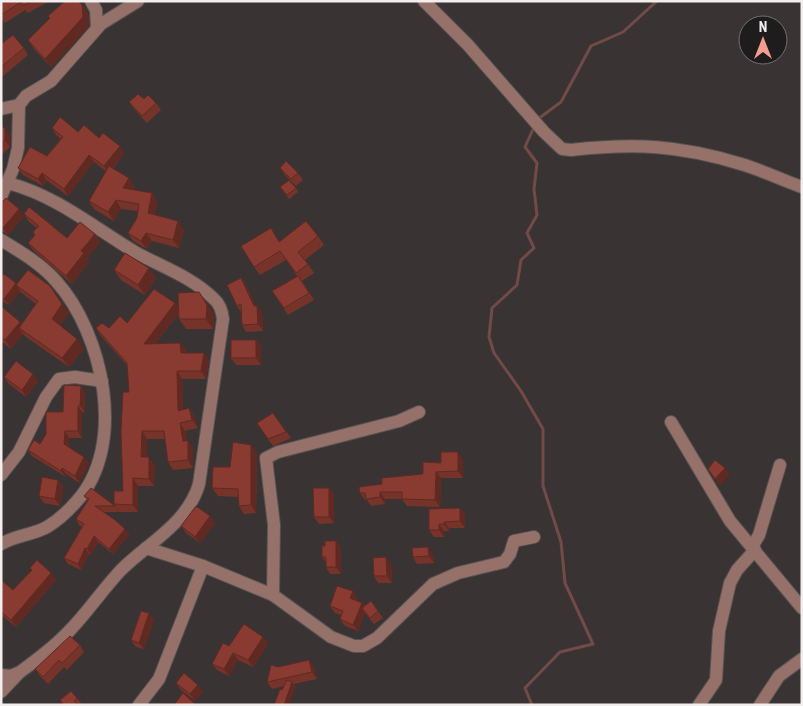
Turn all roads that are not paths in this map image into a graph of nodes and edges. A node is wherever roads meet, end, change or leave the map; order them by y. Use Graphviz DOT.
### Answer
graph roads {
  1 [pos="90,1"];
  2 [pos="138,1"];
  3 [pos="424,1"];
  4 [pos="97,28"];
  5 [pos="19,105"];
  6 [pos="1,109"];
  7 [pos="8,182"];
  8 [pos="802,186"];
  9 [pos="1,197"];
  10 [pos="1,240"];
  11 [pos="102,381"];
  12 [pos="419,412"];
  13 [pos="671,422"];
  14 [pos="780,465"];
  15 [pos="1,475"];
  16 [pos="534,537"];
  17 [pos="1,544"];
  18 [pos="146,548"];
  19 [pos="753,548"];
  20 [pos="203,566"];
  21 [pos="273,595"];
  22 [pos="802,608"];
  23 [pos="802,659"];
  24 [pos="20,672"];
  25 [pos="1,675"];
  26 [pos="1,692"];
  27 [pos="139,705"];
  28 [pos="699,705"];
  29 [pos="760,705"];
  1 -- 4 [label="street"];
  2 -- 4 [label="street"];
  3 -- 8 [label="street"];
  4 -- 5 [label="street"];
  5 -- 6 [label="street"];
  5 -- 7 [label="street"];
  7 -- 9 [label="street"];
  7 -- 18 [label="street"];
  10 -- 11 [label="street"];
  11 -- 15 [label="street"];
  11 -- 17 [label="street"];
  12 -- 21 [label="street"];
  13 -- 19 [label="street"];
  14 -- 19 [label="street"];
  16 -- 21 [label="street"];
  18 -- 20 [label="street"];
  18 -- 24 [label="street"];
  19 -- 22 [label="street"];
  19 -- 28 [label="street"];
  20 -- 21 [label="street"];
  20 -- 27 [label="street"];
  23 -- 29 [label="street"];
  24 -- 25 [label="street"];
  24 -- 26 [label="street"];
}
